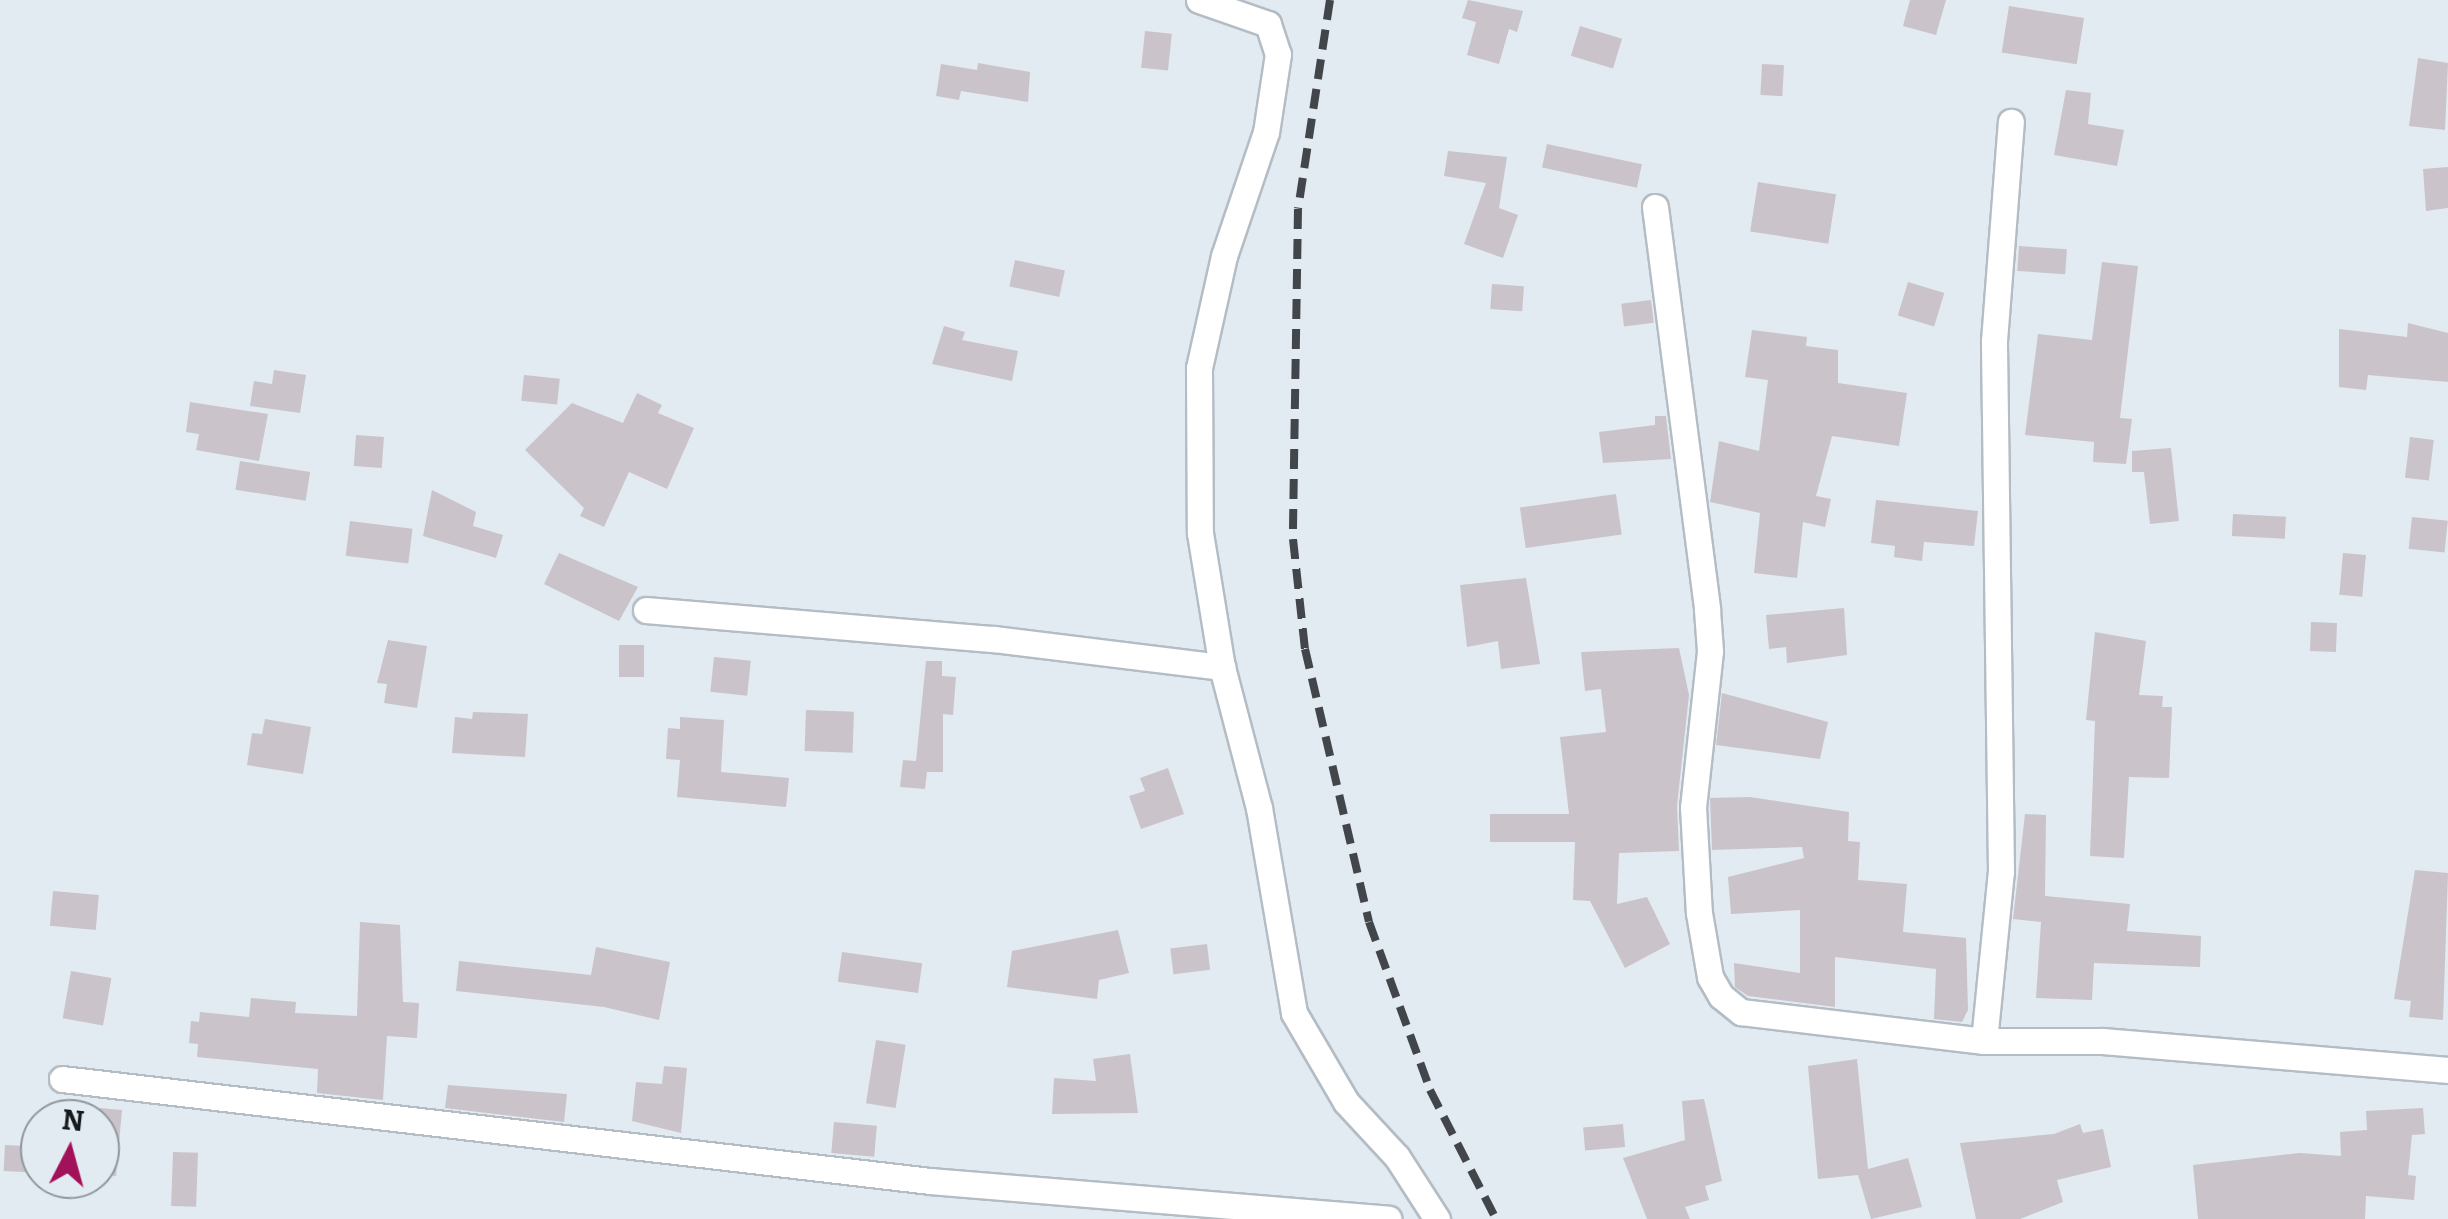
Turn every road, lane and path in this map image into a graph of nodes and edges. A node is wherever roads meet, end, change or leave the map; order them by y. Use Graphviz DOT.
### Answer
graph roads {
  1 [pos="1199,0"];
  2 [pos="2011,122"];
  3 [pos="1656,206"];
  4 [pos="646,610"];
  5 [pos="1222,667"];
  6 [pos="1984,1041"];
  7 [pos="2448,1070"];
  8 [pos="62,1079"];
  9 [pos="1388,1219"];
  10 [pos="1437,1219"];
  1 -- 5 [label="street"];
  2 -- 6 [label="street"];
  3 -- 6 [label="street"];
  4 -- 5 [label="street"];
  5 -- 10 [label="street"];
  6 -- 7 [label="street"];
  8 -- 9 [label="street"];
}
